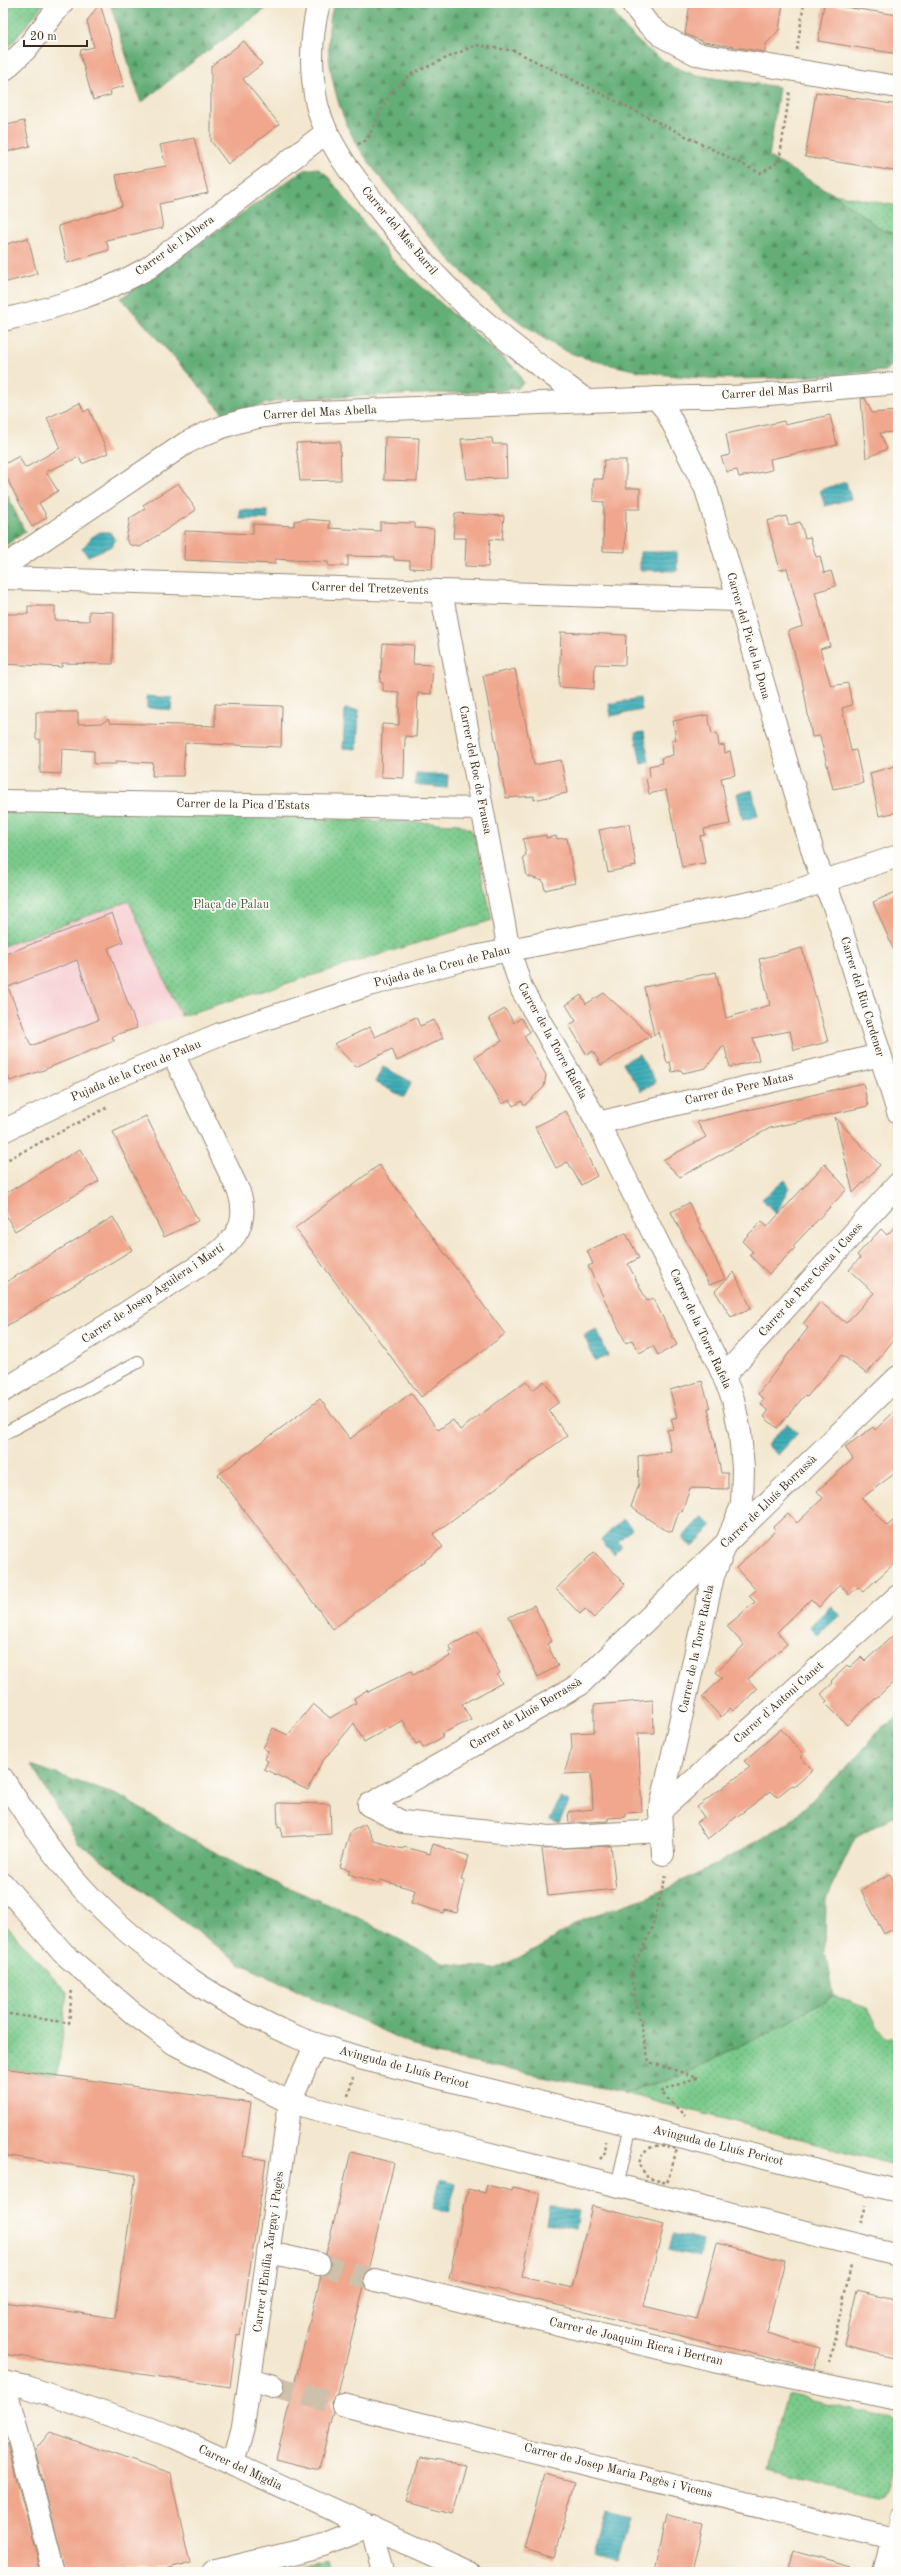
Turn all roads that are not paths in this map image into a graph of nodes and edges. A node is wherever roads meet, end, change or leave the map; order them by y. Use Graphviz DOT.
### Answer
graph roads {
  1 [pos="62,3"];
  2 [pos="319,3"];
  3 [pos="632,3"];
  4 [pos="3,71"];
  5 [pos="898,87"];
  6 [pos="327,132"];
  7 [pos="3,320"];
  8 [pos="898,383"];
  9 [pos="656,398"];
  10 [pos="587,401"];
  11 [pos="3,567"];
  12 [pos="3,578"];
  13 [pos="441,591"];
  14 [pos="737,600"];
  15 [pos="3,801"];
  16 [pos="482,809"];
  17 [pos="898,856"];
  18 [pos="823,882"];
  19 [pos="509,950"];
  20 [pos="173,1054"];
  21 [pos="880,1055"];
  22 [pos="898,1112"];
  23 [pos="598,1124"];
  24 [pos="3,1131"];
  25 [pos="898,1184"];
  26 [pos="138,1362"];
  27 [pos="724,1376"];
  28 [pos="898,1377"];
  29 [pos="3,1391"];
  30 [pos="3,1434"];
  31 [pos="729,1540"];
  32 [pos="898,1596"];
  33 [pos="3,1779"];
  34 [pos="661,1821"];
  35 [pos="663,1854"];
  36 [pos="3,1884"];
  37 [pos="316,2044"];
  38 [pos="290,2102"];
  39 [pos="631,2125"];
  40 [pos="617,2186"];
  41 [pos="898,2191"];
  42 [pos="269,2253"];
  43 [pos="898,2255"];
  44 [pos="319,2264"];
  45 [pos="375,2280"];
  46 [pos="250,2379"];
  47 [pos="3,2382"];
  48 [pos="273,2386"];
  49 [pos="898,2399"];
  50 [pos="343,2405"];
  51 [pos="233,2464"];
  52 [pos="898,2515"];
  53 [pos="371,2526"];
  54 [pos="892,2539"];
  55 [pos="54,2572"];
  56 [pos="212,2572"];
  57 [pos="383,2572"];
  58 [pos="470,2572"];
  59 [pos="884,2572"];
  1 -- 4 [label="street"];
  2 -- 6 [label="street, Carrer del Mas Barril"];
  3 -- 5 [label="street"];
  6 -- 7 [label="street, Carrer de l'Albera"];
  6 -- 10 [label="street, Carrer del Mas Barril"];
  8 -- 9 [label="street, Carrer del Mas Barril"];
  9 -- 10 [label="street, Carrer del Mas Abella"];
  9 -- 14 [label="street, Carrer del Pic de la Dona"];
  10 -- 11 [label="street, Carrer del Mas Abella"];
  12 -- 13 [label="street, Carrer del Tretzevents"];
  13 -- 14 [label="street, Carrer del Tretzevents"];
  13 -- 16 [label="street, Carrer del Roc de Frausa"];
  14 -- 18 [label="street, Carrer del Pic de la Dona"];
  15 -- 16 [label="street, Carrer de la Pica d'Estats"];
  16 -- 19 [label="street, Carrer del Roc de Frausa"];
  17 -- 18 [label="street, Pujada de la Creu de Palau"];
  18 -- 19 [label="street, Pujada de la Creu de Palau"];
  18 -- 21 [label="street, Carrer del Riu Cardener"];
  19 -- 20 [label="street, Pujada de la Creu de Palau"];
  19 -- 23 [label="street, Carrer de la Torre Rafela"];
  20 -- 24 [label="street, Pujada de la Creu de Palau"];
  20 -- 29 [label="street, Carrer de Josep Aguilera i Martí"];
  21 -- 22 [label="street, Carrer del Riu Cardener"];
  21 -- 23 [label="street, Carrer de Pere Matas"];
  23 -- 27 [label="street, Carrer de la Torre Rafela"];
  25 -- 27 [label="street, Carrer de Pere Costa i Cases"];
  26 -- 30 [label="lane"];
  27 -- 31 [label="street, Carrer de la Torre Rafela"];
  28 -- 31 [label="street, Carrer de Lluís Borrassà"];
  31 -- 34 [label="street, Carrer de la Torre Rafela"];
  31 -- 34 [label="street, Carrer de Lluís Borrassà"];
  32 -- 34 [label="street, Carrer d'Antoni Canet"];
  33 -- 37 [label="street, Avinguda de Lluís Pericot"];
  34 -- 35 [label="street, Carrer de la Torre Rafela"];
  36 -- 38 [label="street"];
  37 -- 38 [label="street, Carrer d'Emília Xargay i Pagès"];
  37 -- 39 [label="street, Avinguda de Lluís Pericot"];
  38 -- 40 [label="street"];
  38 -- 42 [label="street, Carrer d'Emília Xargay i Pagès"];
  39 -- 40 [label="lane"];
  39 -- 41 [label="street, Avinguda de Lluís Pericot"];
  40 -- 43 [label="street"];
  42 -- 44 [label="street"];
  42 -- 46 [label="street, Carrer d'Emília Xargay i Pagès"];
  45 -- 49 [label="street, Carrer de Joaquim Riera i Bertran"];
  46 -- 48 [label="street"];
  46 -- 51 [label="street, Carrer d'Emília Xargay i Pagès"];
  47 -- 51 [label="street, Carrer del Migdia"];
  47 -- 55 [label="street"];
  50 -- 54 [label="street, Carrer de Josep Maria Pagès i Vicens"];
  51 -- 53 [label="street, Carrer del Migdia"];
  52 -- 54 [label="street"];
  53 -- 56 [label="street"];
  53 -- 57 [label="street"];
  53 -- 58 [label="street, Carrer del Migdia"];
  54 -- 59 [label="street"];
}
